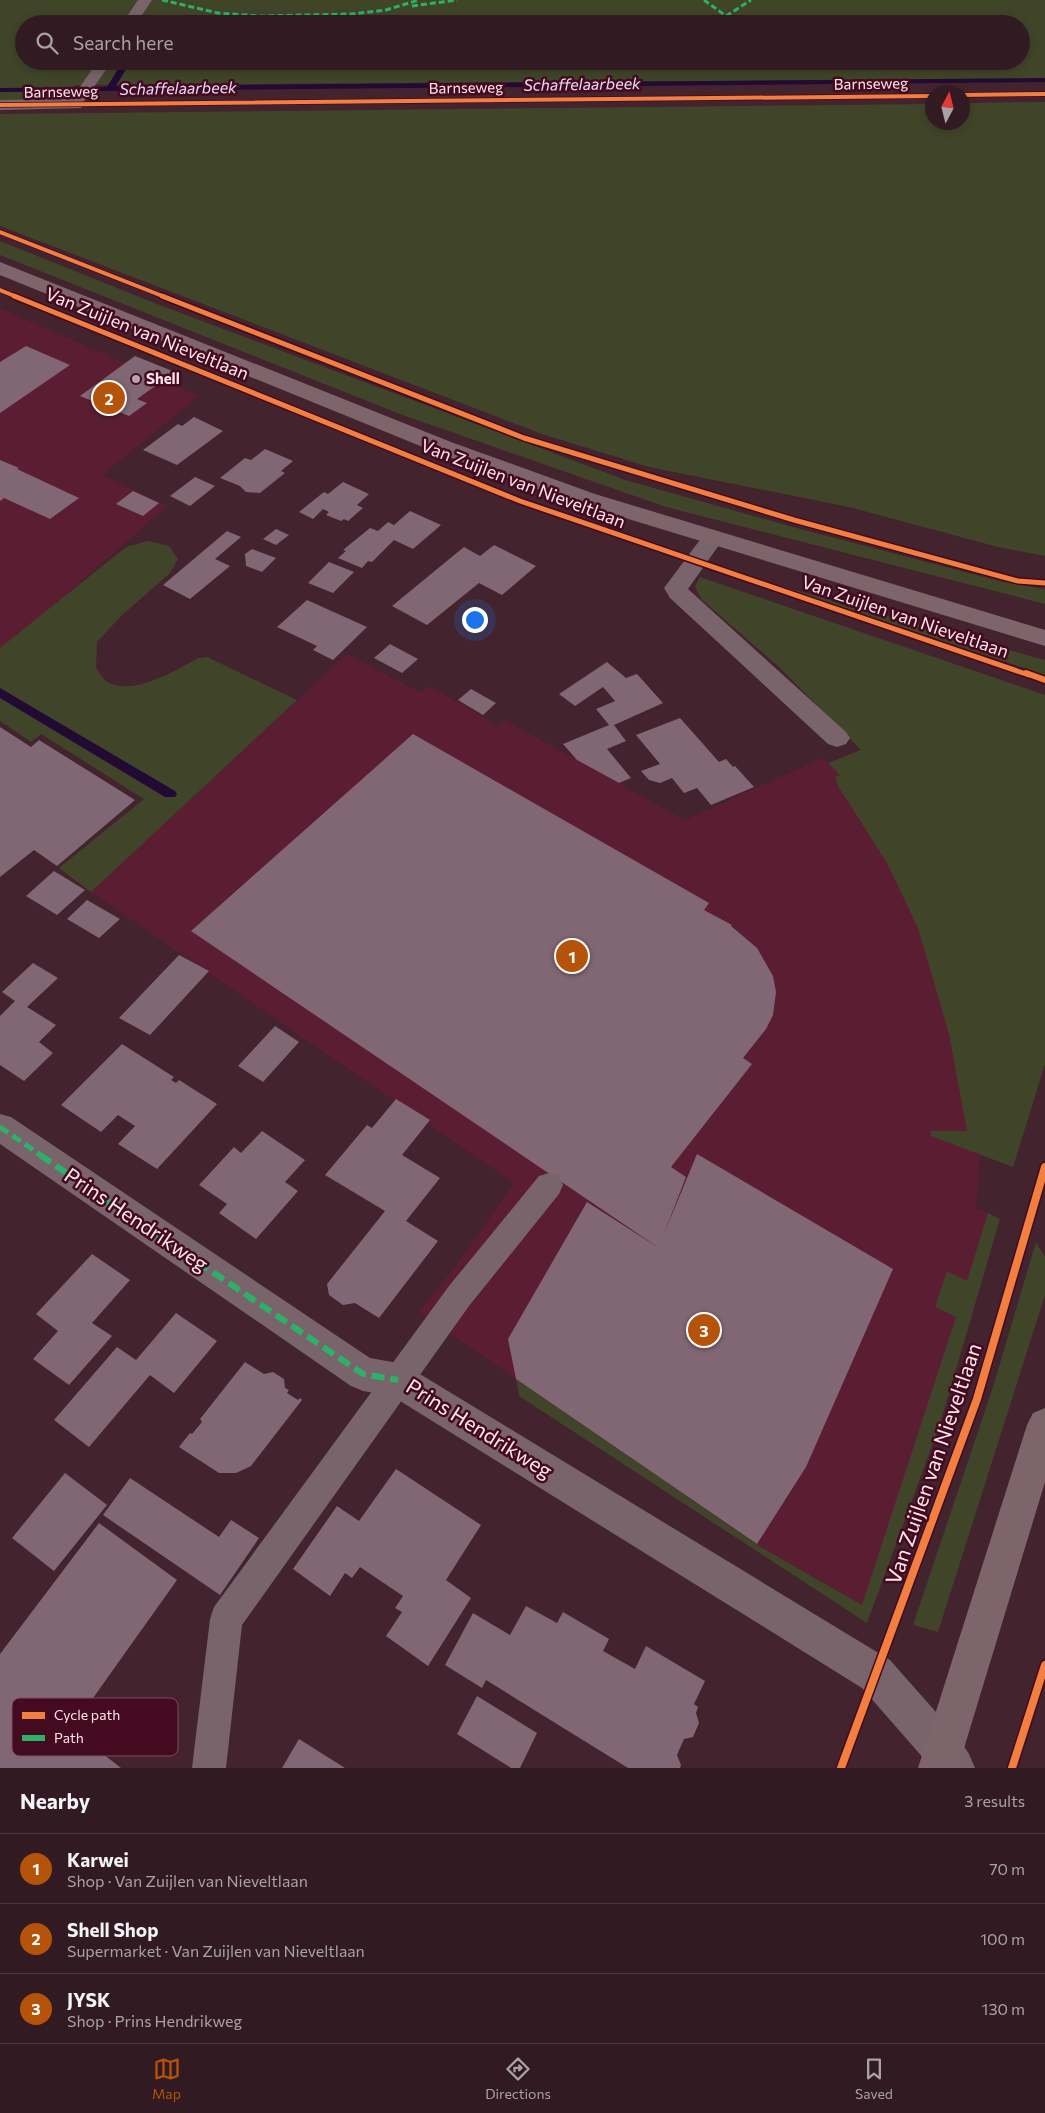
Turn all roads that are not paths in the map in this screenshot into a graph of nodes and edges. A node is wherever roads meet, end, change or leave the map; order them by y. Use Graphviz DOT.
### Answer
graph roads {
  1 [pos="145,0"];
  2 [pos="135,15"];
  3 [pos="99,70"];
  4 [pos="82,95"];
  5 [pos="0,105"];
  6 [pos="0,268"];
  7 [pos="713,538"];
  8 [pos="1045,638"];
  9 [pos="837,738"];
  10 [pos="0,1127"];
  11 [pos="549,1185"];
  12 [pos="398,1380"];
  13 [pos="1045,1425"];
  14 [pos="946,1762"];
  15 [pos="209,1768"];
  1 -- 2 [label="lane"];
  3 -- 4 [label="lane"];
  4 -- 5 [label="street, Barnseweg"];
  6 -- 7 [label="main road, Van Zuijlen van Nieveltlaan"];
  7 -- 8 [label="main road, Van Zuijlen van Nieveltlaan"];
  7 -- 9 [label="street"];
  10 -- 12 [label="street, Prins Hendrikweg"];
  11 -- 12 [label="lane"];
  12 -- 14 [label="street, Prins Hendrikweg"];
  12 -- 15 [label="lane"];
  13 -- 14 [label="main road"];
}
